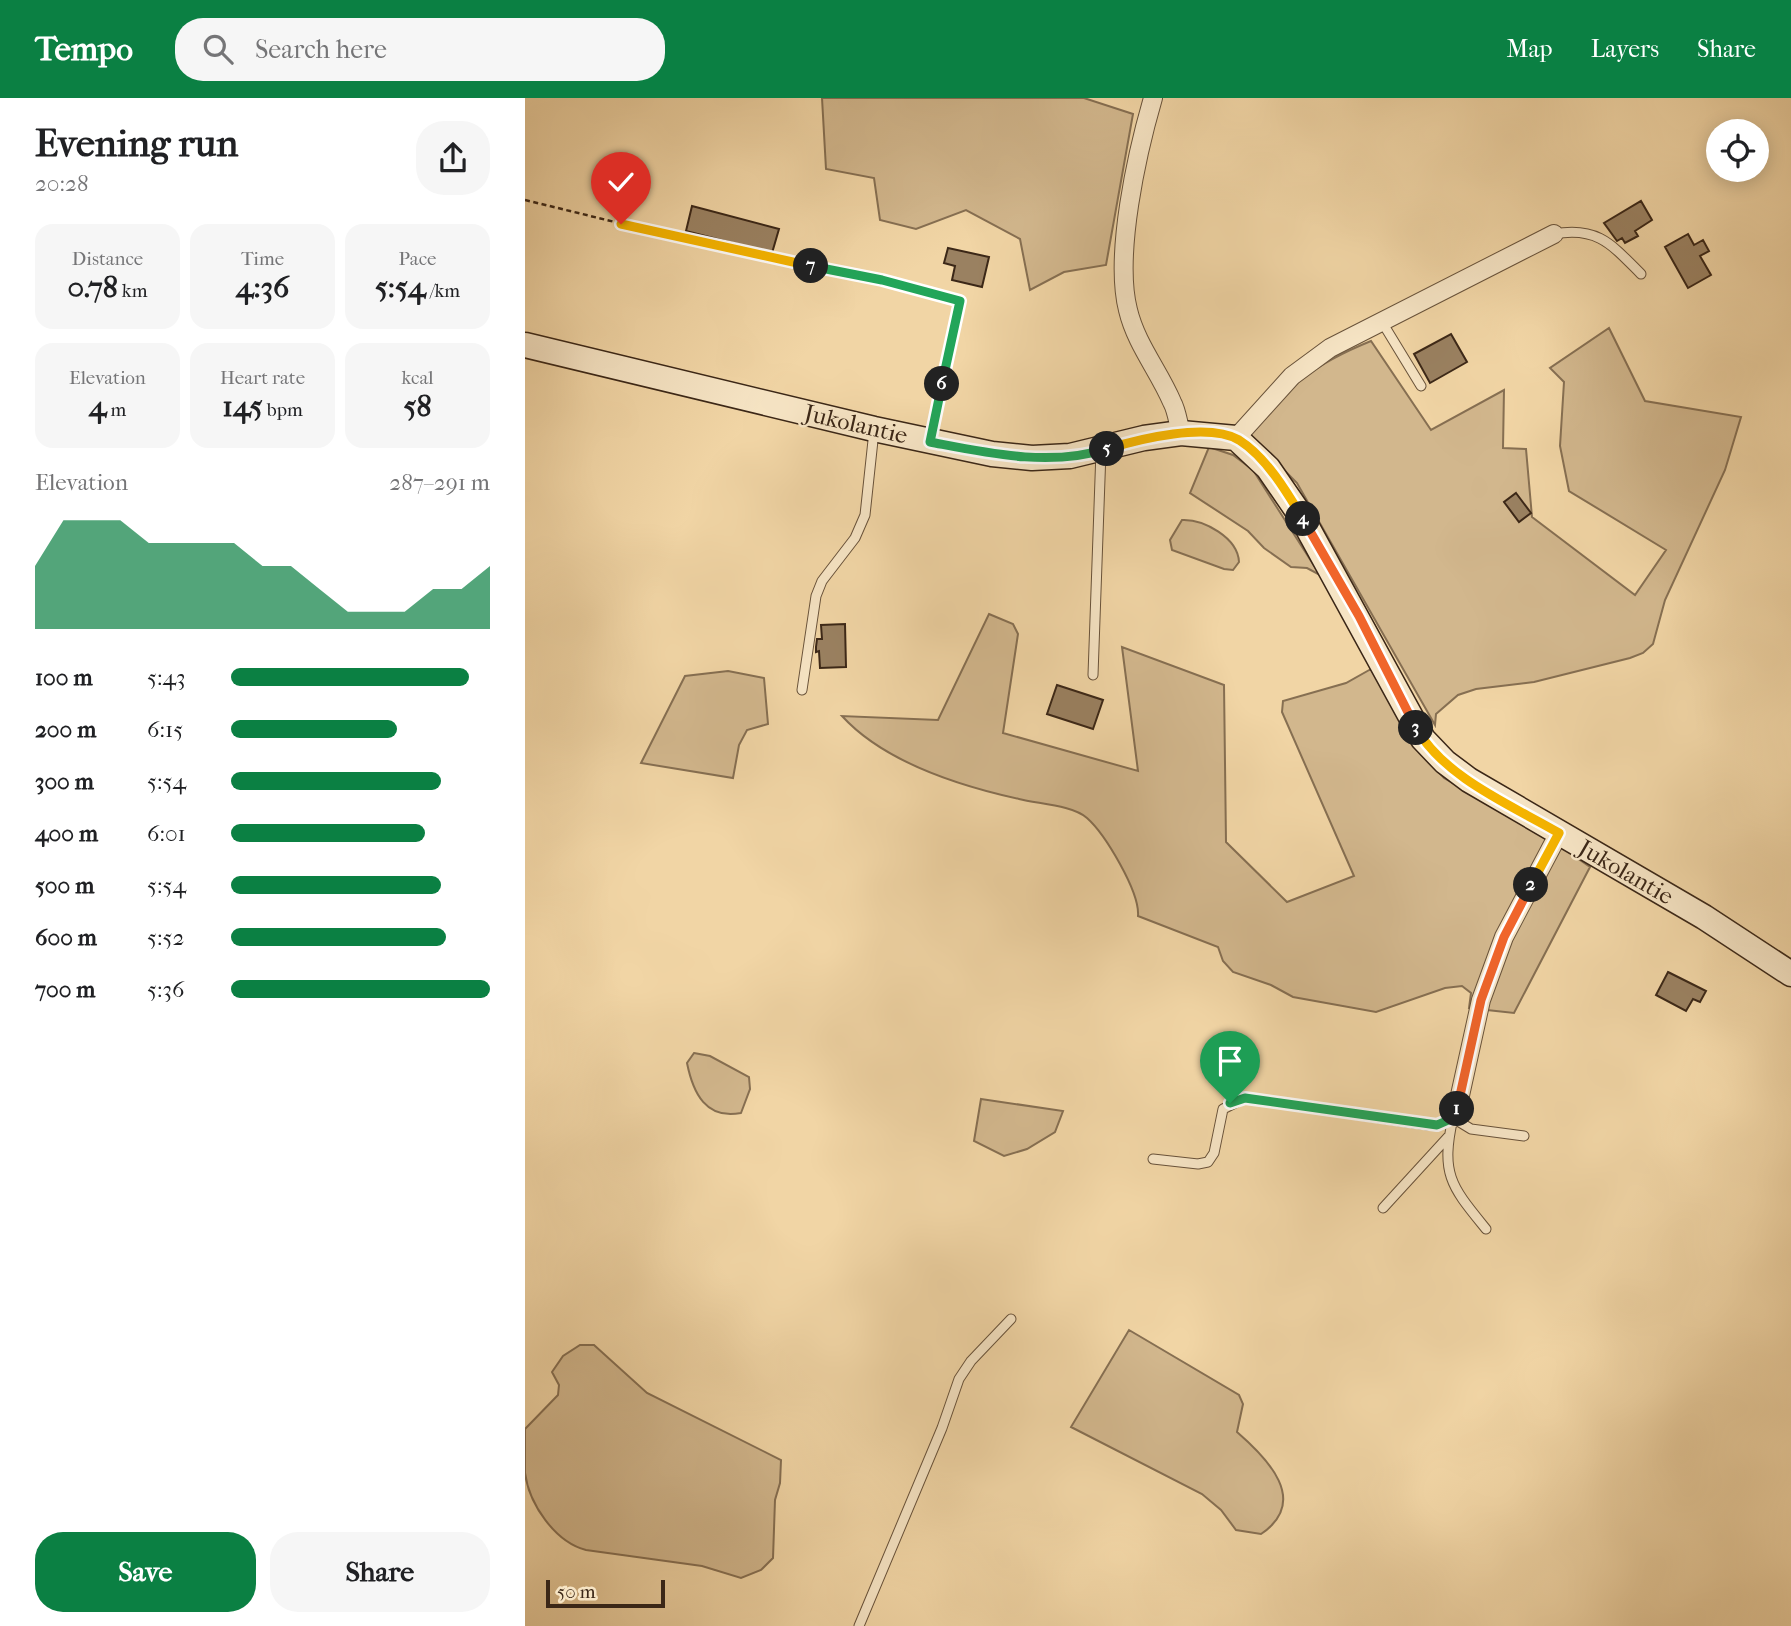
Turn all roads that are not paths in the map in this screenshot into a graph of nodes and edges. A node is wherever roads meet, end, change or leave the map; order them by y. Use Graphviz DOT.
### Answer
graph roads {
  1 [pos="1153,98"];
  2 [pos="1554,234"];
  3 [pos="1641,274"];
  4 [pos="960,301"];
  5 [pos="1383,322"];
  6 [pos="525,345"];
  7 [pos="1421,386"];
  8 [pos="874,429"];
  9 [pos="1181,433"];
  10 [pos="1236,438"];
  11 [pos="930,442"];
  12 [pos="1101,451"];
  13 [pos="1093,675"];
  14 [pos="803,690"];
  15 [pos="1559,833"];
  16 [pos="1791,974"];
  17 [pos="1453,1118"];
  18 [pos="1524,1136"];
  19 [pos="1448,1137"];
  20 [pos="1153,1159"];
  21 [pos="1383,1208"];
  22 [pos="1486,1229"];
  23 [pos="1011,1319"];
  24 [pos="859,1626"];
  1 -- 9 [label="street"];
  2 -- 3 [label="lane"];
  2 -- 5 [label="street"];
  4 -- 11 [label="lane"];
  5 -- 7 [label="lane"];
  5 -- 10 [label="street"];
  6 -- 8 [label="street, Jukolantie"];
  8 -- 11 [label="street, Jukolantie"];
  8 -- 14 [label="lane"];
  9 -- 10 [label="street, Jukolantie"];
  9 -- 12 [label="street, Jukolantie"];
  10 -- 15 [label="street, Jukolantie"];
  11 -- 12 [label="street, Jukolantie"];
  12 -- 13 [label="lane"];
  15 -- 16 [label="street, Jukolantie"];
  15 -- 17 [label="street"];
  17 -- 18 [label="lane"];
  17 -- 19 [label="lane"];
  17 -- 20 [label="lane"];
  19 -- 21 [label="lane"];
  19 -- 22 [label="lane"];
  23 -- 24 [label="lane"];
}
